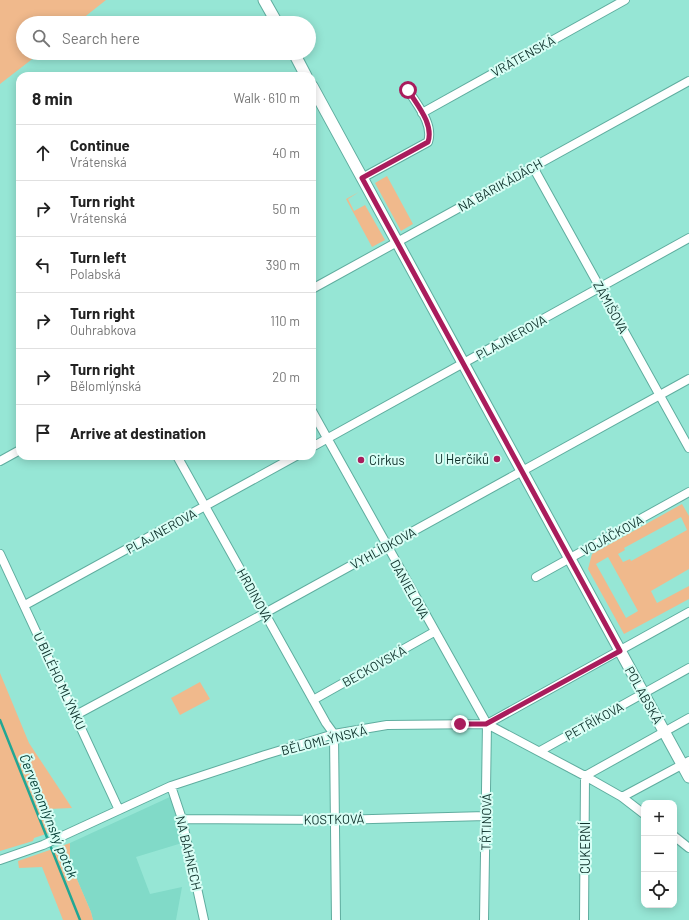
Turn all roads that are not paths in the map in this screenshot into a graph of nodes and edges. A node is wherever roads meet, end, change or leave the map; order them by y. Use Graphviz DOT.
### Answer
graph roads {
  1 [pos="264,0"];
  2 [pos="625,0"];
  3 [pos="273,16"];
  4 [pos="298,60"];
  5 [pos="304,72"];
  6 [pos="689,82"];
  7 [pos="408,90"];
  8 [pos="316,93"];
  9 [pos="422,113"];
  10 [pos="533,167"];
  11 [pos="362,178"];
  12 [pos="689,238"];
  13 [pos="397,242"];
  14 [pos="316,287"];
  15 [pos="600,287"];
  16 [pos="464,363"];
  17 [pos="689,379"];
  18 [pos="660,394"];
  19 [pos="316,418"];
  20 [pos="327,439"];
  21 [pos="316,445"];
  22 [pos="689,448"];
  23 [pos="16,452"];
  24 [pos="179,460"];
  25 [pos="289,460"];
  26 [pos="0,461"];
  27 [pos="522,471"];
  28 [pos="689,492"];
  29 [pos="205,506"];
  30 [pos="387,546"];
  31 [pos="0,554"];
  32 [pos="570,558"];
  33 [pos="536,577"];
  34 [pos="25,606"];
  35 [pos="689,612"];
  36 [pos="265,613"];
  37 [pos="434,632"];
  38 [pos="620,651"];
  39 [pos="689,668"];
  40 [pos="643,693"];
  41 [pos="314,700"];
  42 [pos="76,715"];
  43 [pos="689,718"];
  44 [pos="486,724"];
  45 [pos="664,732"];
  46 [pos="334,734"];
  47 [pos="540,751"];
  48 [pos="686,763"];
  49 [pos="585,776"];
  50 [pos="689,777"];
  51 [pos="171,786"];
  52 [pos="622,797"];
  53 [pos="119,810"];
  54 [pos="641,812"];
  55 [pos="486,816"];
  56 [pos="182,819"];
  57 [pos="335,820"];
  58 [pos="677,838"];
  59 [pos="689,848"];
  60 [pos="0,860"];
  61 [pos="204,920"];
  62 [pos="336,920"];
  63 [pos="484,920"];
  64 [pos="584,920"];
  1 -- 3 [label="street"];
  2 -- 9 [label="street, VRÁTENSKÁ"];
  4 -- 5 [label="street"];
  6 -- 10 [label="street, NA BARIKÁDÁCH"];
  7 -- 9 [label="street"];
  8 -- 11 [label="street, POLABSKÁ"];
  9 -- 11 [label="street"];
  10 -- 13 [label="street, NA BARIKÁDÁCH"];
  10 -- 15 [label="street, ZÁMIŠOVA"];
  11 -- 13 [label="street, POLABSKÁ"];
  12 -- 15 [label="street, PLAJNEROVA"];
  13 -- 14 [label="street, NA BARIKÁDÁCH"];
  13 -- 16 [label="street, POLABSKÁ"];
  15 -- 16 [label="street, PLAJNEROVA"];
  15 -- 18 [label="street, ZÁMIŠOVA"];
  16 -- 20 [label="street, PLAJNEROVA"];
  16 -- 27 [label="street, POLABSKÁ"];
  17 -- 18 [label="street, VYHLÍDKOVA"];
  18 -- 22 [label="street, ZÁMIŠOVA"];
  18 -- 27 [label="street, VYHLÍDKOVA"];
  19 -- 20 [label="street, DANIELOVA"];
  20 -- 21 [label="street, PLAJNEROVA"];
  20 -- 30 [label="street, DANIELOVA"];
  23 -- 26 [label="street"];
  24 -- 29 [label="street, HRDINOVA"];
  25 -- 29 [label="street, PLAJNEROVA"];
  27 -- 30 [label="street, VYHLÍDKOVA"];
  27 -- 32 [label="street, POLABSKÁ"];
  28 -- 32 [label="street, VOJÁČKOVA"];
  29 -- 34 [label="street, PLAJNEROVA"];
  29 -- 36 [label="street, HRDINOVA"];
  30 -- 36 [label="street, VYHLÍDKOVA"];
  30 -- 37 [label="street, DANIELOVA"];
  31 -- 34 [label="street, U BÍLÉHO MLÝNKU"];
  32 -- 33 [label="street, VOJÁČKOVA"];
  32 -- 38 [label="street, POLABSKÁ"];
  34 -- 42 [label="street, U BÍLÉHO MLÝNKU"];
  35 -- 38 [label="street"];
  36 -- 41 [label="street, HRDINOVA"];
  36 -- 42 [label="street, VYHLÍDKOVA"];
  37 -- 41 [label="street, BECKOVSKÁ"];
  37 -- 44 [label="street, DANIELOVA"];
  38 -- 40 [label="street, POLABSKÁ"];
  38 -- 44 [label="street"];
  39 -- 40 [label="street, PETŘÍKOVA"];
  40 -- 45 [label="street, POLABSKÁ"];
  40 -- 47 [label="street, PETŘÍKOVA"];
  41 -- 46 [label="street, HRDINOVA"];
  42 -- 53 [label="street, U BÍLÉHO MLÝNKU"];
  43 -- 45 [label="street"];
  44 -- 46 [label="street, BĚLOMLÝNSKÁ"];
  44 -- 47 [label="street, BĚLOMLÝNSKÁ"];
  44 -- 55 [label="street, TŘTINOVÁ"];
  45 -- 48 [label="street, POLABSKÁ"];
  45 -- 49 [label="street"];
  46 -- 51 [label="street, BĚLOMLÝNSKÁ"];
  46 -- 57 [label="street"];
  47 -- 49 [label="street, BĚLOMLÝNSKÁ"];
  48 -- 50 [label="street, POLABSKÁ"];
  48 -- 52 [label="street"];
  49 -- 52 [label="street, BĚLOMLÝNSKÁ"];
  49 -- 64 [label="street, CUKERNÍ"];
  51 -- 53 [label="street, BĚLOMLÝNSKÁ"];
  51 -- 56 [label="street, NA BAHNECH"];
  52 -- 54 [label="street, BĚLOMLÝNSKÁ"];
  53 -- 60 [label="street, BĚLOMLÝNSKÁ"];
  55 -- 57 [label="street, KOSTKOVÁ"];
  55 -- 63 [label="street, TŘTINOVÁ"];
  56 -- 57 [label="street, KOSTKOVÁ"];
  56 -- 61 [label="street, NA BAHNECH"];
  57 -- 62 [label="street"];
  58 -- 59 [label="street"];
}
